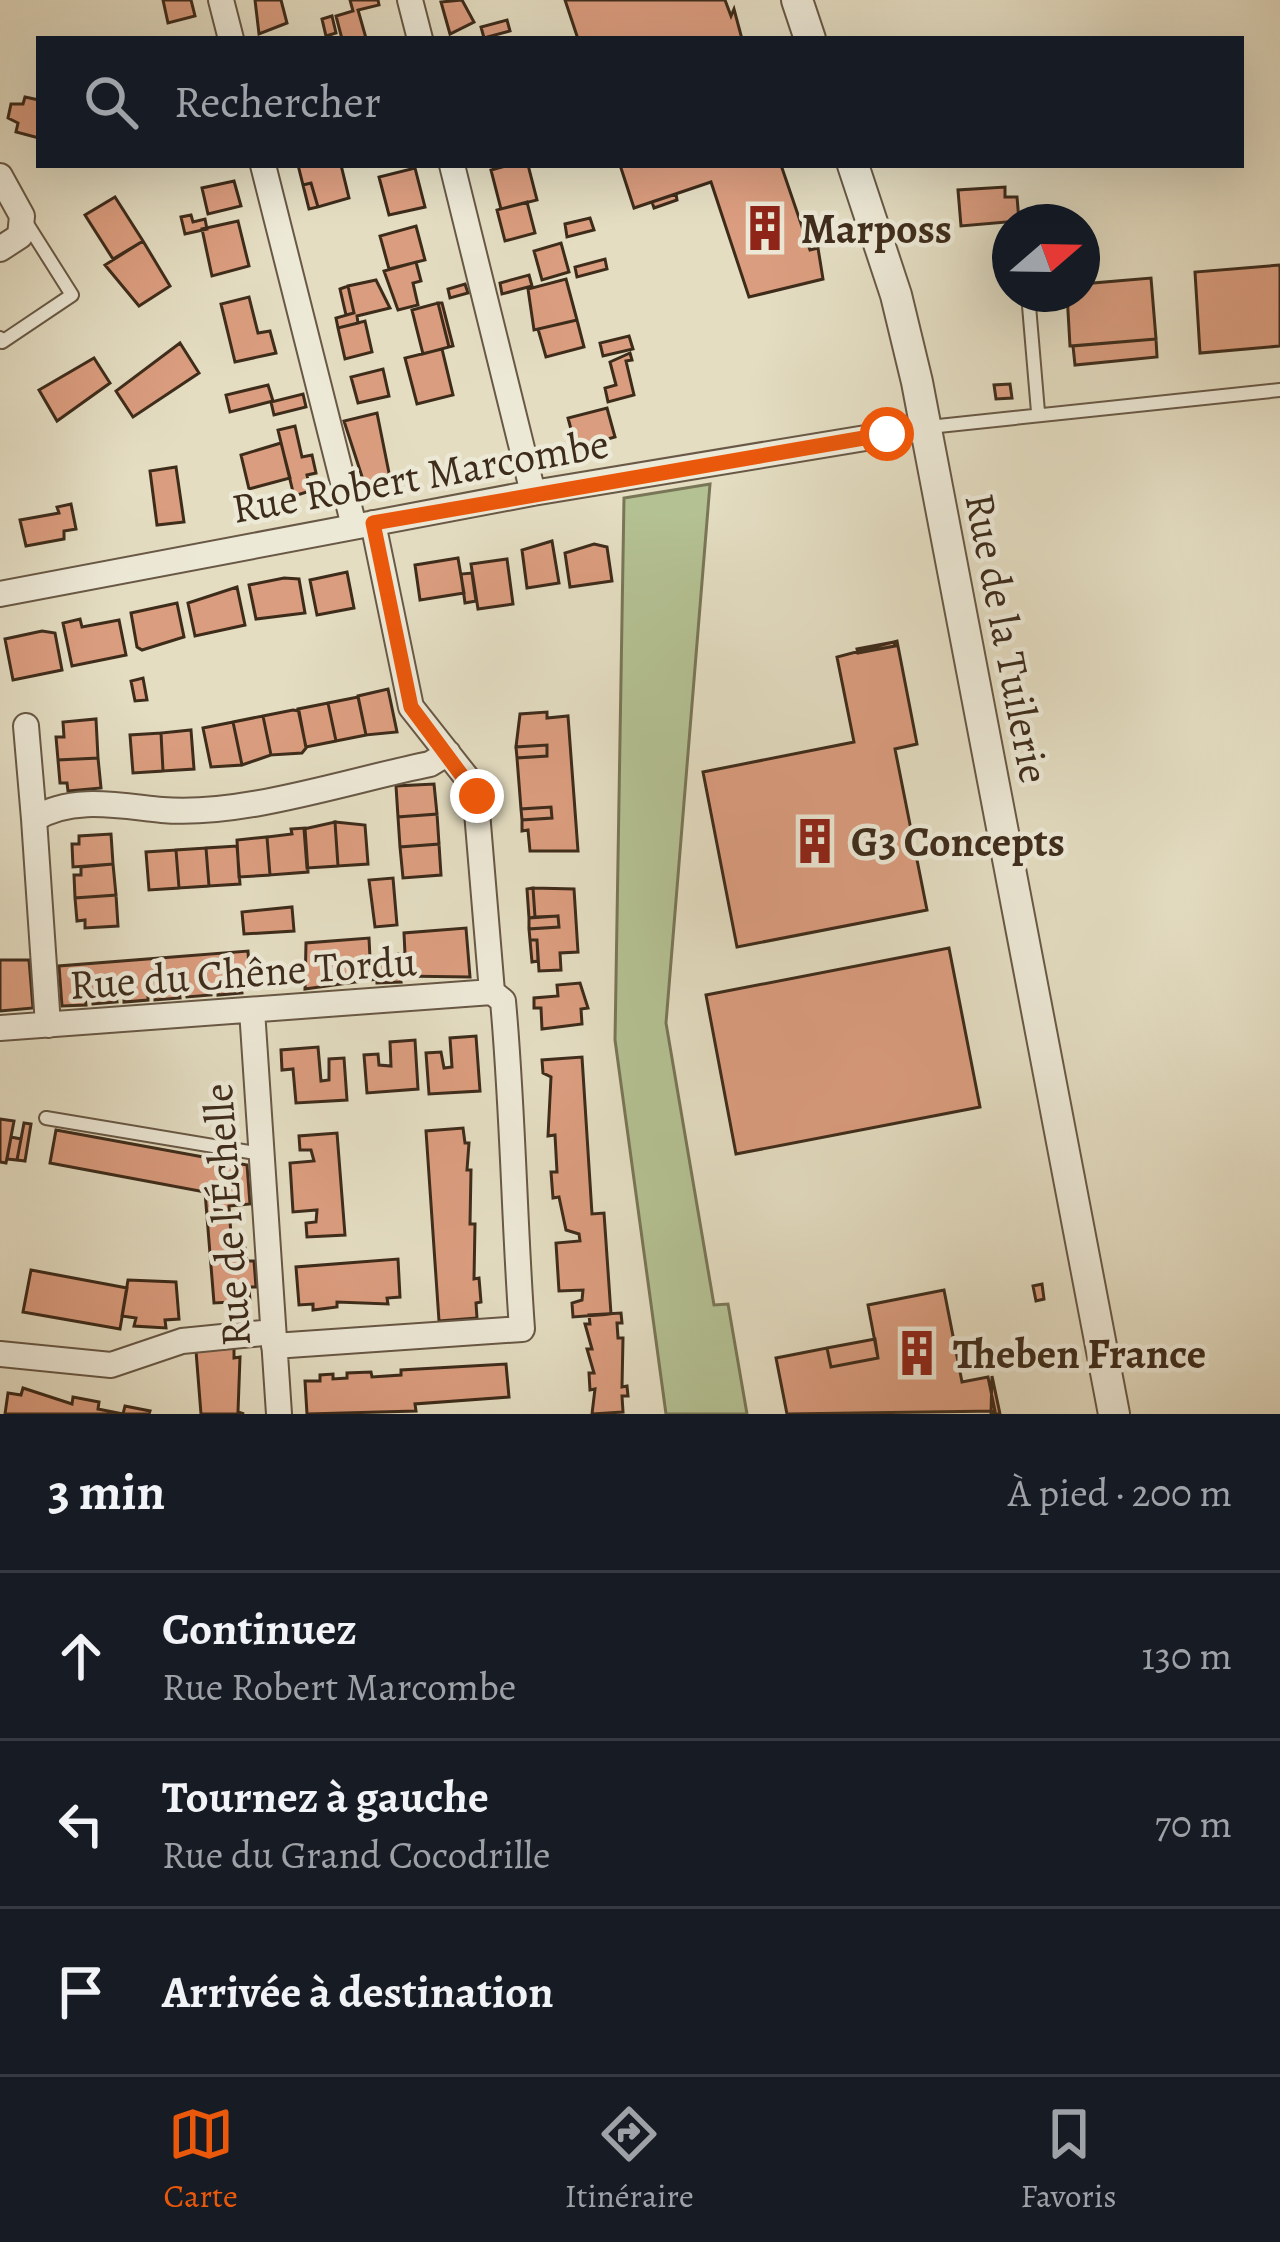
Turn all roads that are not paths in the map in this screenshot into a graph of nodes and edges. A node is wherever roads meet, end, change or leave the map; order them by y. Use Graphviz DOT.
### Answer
graph roads {
  1 [pos="221,0"];
  2 [pos="410,0"];
  3 [pos="797,0"];
  4 [pos="230,36"];
  5 [pos="419,36"];
  6 [pos="809,36"];
  7 [pos="264,168"];
  8 [pos="453,168"];
  9 [pos="854,168"];
  10 [pos="0,176"];
  11 [pos="22,216"];
  12 [pos="0,249"];
  13 [pos="1030,312"];
  14 [pos="0,338"];
  15 [pos="1280,390"];
  16 [pos="1038,412"];
  17 [pos="926,428"];
  18 [pos="533,493"];
  19 [pos="363,524"];
  20 [pos="0,594"];
  21 [pos="26,726"];
  22 [pos="448,753"];
  23 [pos="34,819"];
  24 [pos="492,992"];
  25 [pos="251,1010"];
  26 [pos="48,1024"];
  27 [pos="0,1028"];
  28 [pos="46,1118"];
  29 [pos="261,1154"];
  30 [pos="274,1339"];
  31 [pos="0,1354"];
  32 [pos="279,1414"];
  33 [pos="1114,1414"];
  1 -- 4 [label="street"];
  2 -- 5 [label="street"];
  3 -- 6 [label="street"];
  7 -- 19 [label="street"];
  8 -- 18 [label="street"];
  9 -- 17 [label="street, Rue de la Tuilerie"];
  10 -- 11 [label="street"];
  11 -- 12 [label="street"];
  11 -- 14 [label="lane"];
  13 -- 16 [label="lane"];
  15 -- 16 [label="lane"];
  16 -- 17 [label="lane"];
  17 -- 18 [label="street, Rue Robert Marcombe"];
  17 -- 33 [label="street, Rue de la Tuilerie"];
  18 -- 19 [label="street, Rue Robert Marcombe"];
  19 -- 20 [label="street, Rue Robert Marcombe"];
  19 -- 22 [label="street"];
  21 -- 23 [label="street"];
  22 -- 23 [label="street"];
  22 -- 24 [label="street"];
  23 -- 26 [label="street"];
  24 -- 25 [label="street, Rue du Chêne Tordu"];
  24 -- 30 [label="street"];
  25 -- 26 [label="street, Rue du Chêne Tordu"];
  25 -- 29 [label="street, Rue de l'Échelle"];
  26 -- 27 [label="street, Rue du Chêne Tordu"];
  28 -- 29 [label="lane"];
  29 -- 30 [label="street, Rue de l'Échelle"];
  30 -- 31 [label="street"];
  30 -- 32 [label="street, Rue de l'Échelle"];
}
